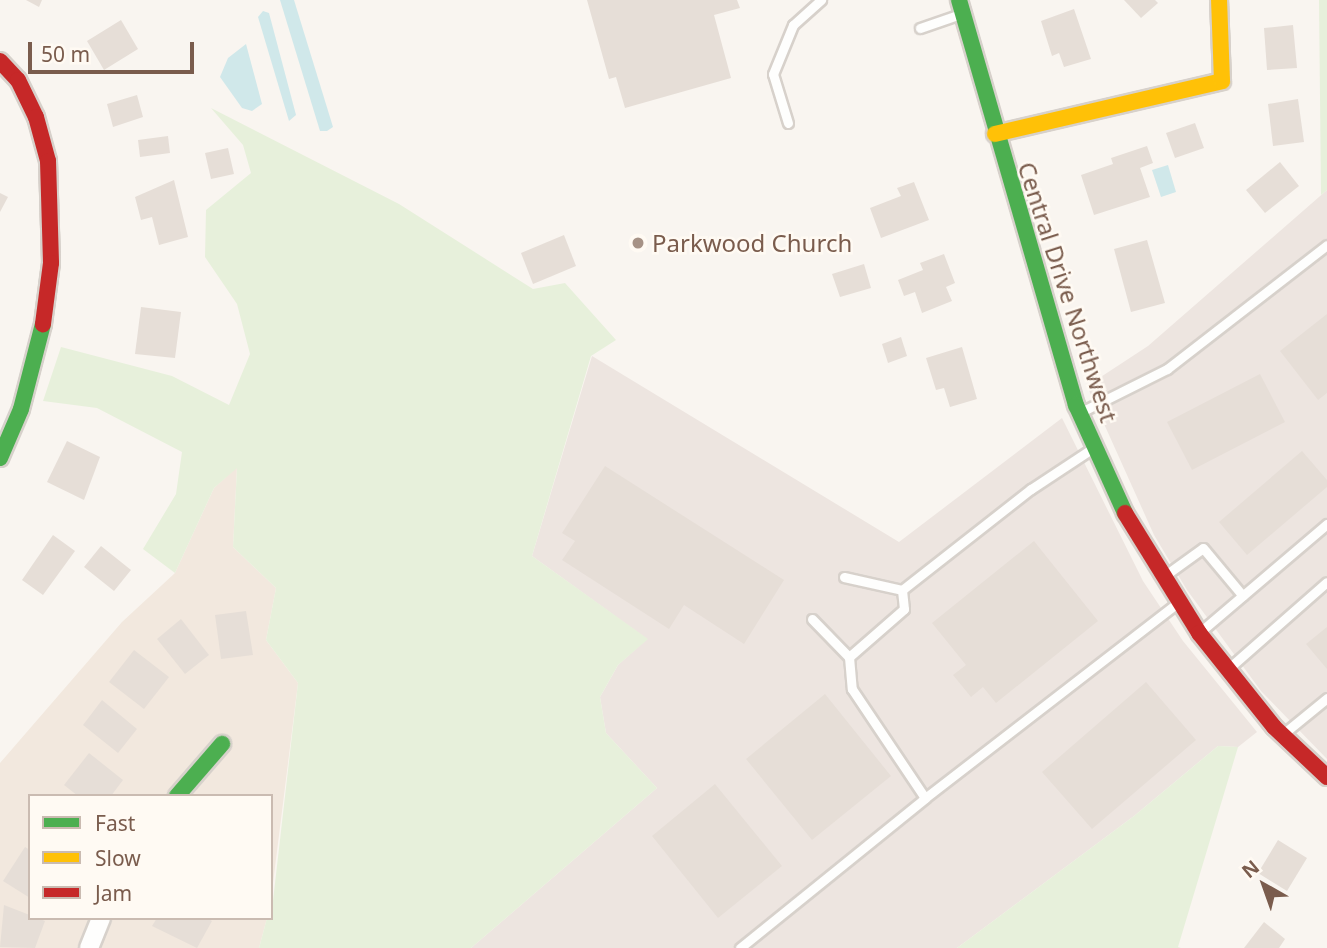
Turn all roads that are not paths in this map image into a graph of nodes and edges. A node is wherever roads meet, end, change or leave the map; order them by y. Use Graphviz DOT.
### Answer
graph roads {
  1 [pos="821,0"];
  2 [pos="1219,0"];
  3 [pos="961,7"];
  4 [pos="920,28"];
  5 [pos="0,61"];
  6 [pos="788,123"];
  7 [pos="995,134"];
  8 [pos="1327,246"];
  9 [pos="1079,412"];
  10 [pos="1095,447"];
  11 [pos="0,458"];
  12 [pos="1327,524"];
  13 [pos="844,577"];
  14 [pos="1162,578"];
  15 [pos="1327,582"];
  16 [pos="902,590"];
  17 [pos="1243,596"];
  18 [pos="1179,602"];
  19 [pos="812,619"];
  20 [pos="1199,633"];
  21 [pos="849,657"];
  22 [pos="1228,669"];
  23 [pos="1327,698"];
  24 [pos="1282,735"];
  25 [pos="222,744"];
  26 [pos="1327,777"];
  27 [pos="179,794"];
  28 [pos="925,798"];
  29 [pos="99,920"];
  30 [pos="89,948"];
  31 [pos="740,948"];
  1 -- 6 [label="lane"];
  2 -- 7 [label="street"];
  3 -- 4 [label="lane"];
  3 -- 7 [label="street, Central Drive Northwest"];
  5 -- 11 [label="street"];
  7 -- 9 [label="street, Central Drive Northwest"];
  8 -- 9 [label="lane"];
  9 -- 10 [label="street, Central Drive Northwest"];
  10 -- 14 [label="street, Central Drive Northwest"];
  10 -- 16 [label="lane"];
  12 -- 17 [label="lane"];
  13 -- 16 [label="lane"];
  14 -- 17 [label="lane"];
  14 -- 18 [label="street, Central Drive Northwest"];
  15 -- 22 [label="lane"];
  16 -- 21 [label="lane"];
  17 -- 20 [label="lane"];
  18 -- 20 [label="street, Central Drive Northwest"];
  18 -- 28 [label="lane"];
  19 -- 21 [label="lane"];
  20 -- 22 [label="street, Central Drive Northwest"];
  21 -- 28 [label="lane"];
  22 -- 24 [label="street, Central Drive Northwest"];
  23 -- 24 [label="lane"];
  24 -- 26 [label="street, Central Drive Northwest"];
  25 -- 27 [label="street"];
  28 -- 31 [label="lane"];
  29 -- 30 [label="street"];
}
